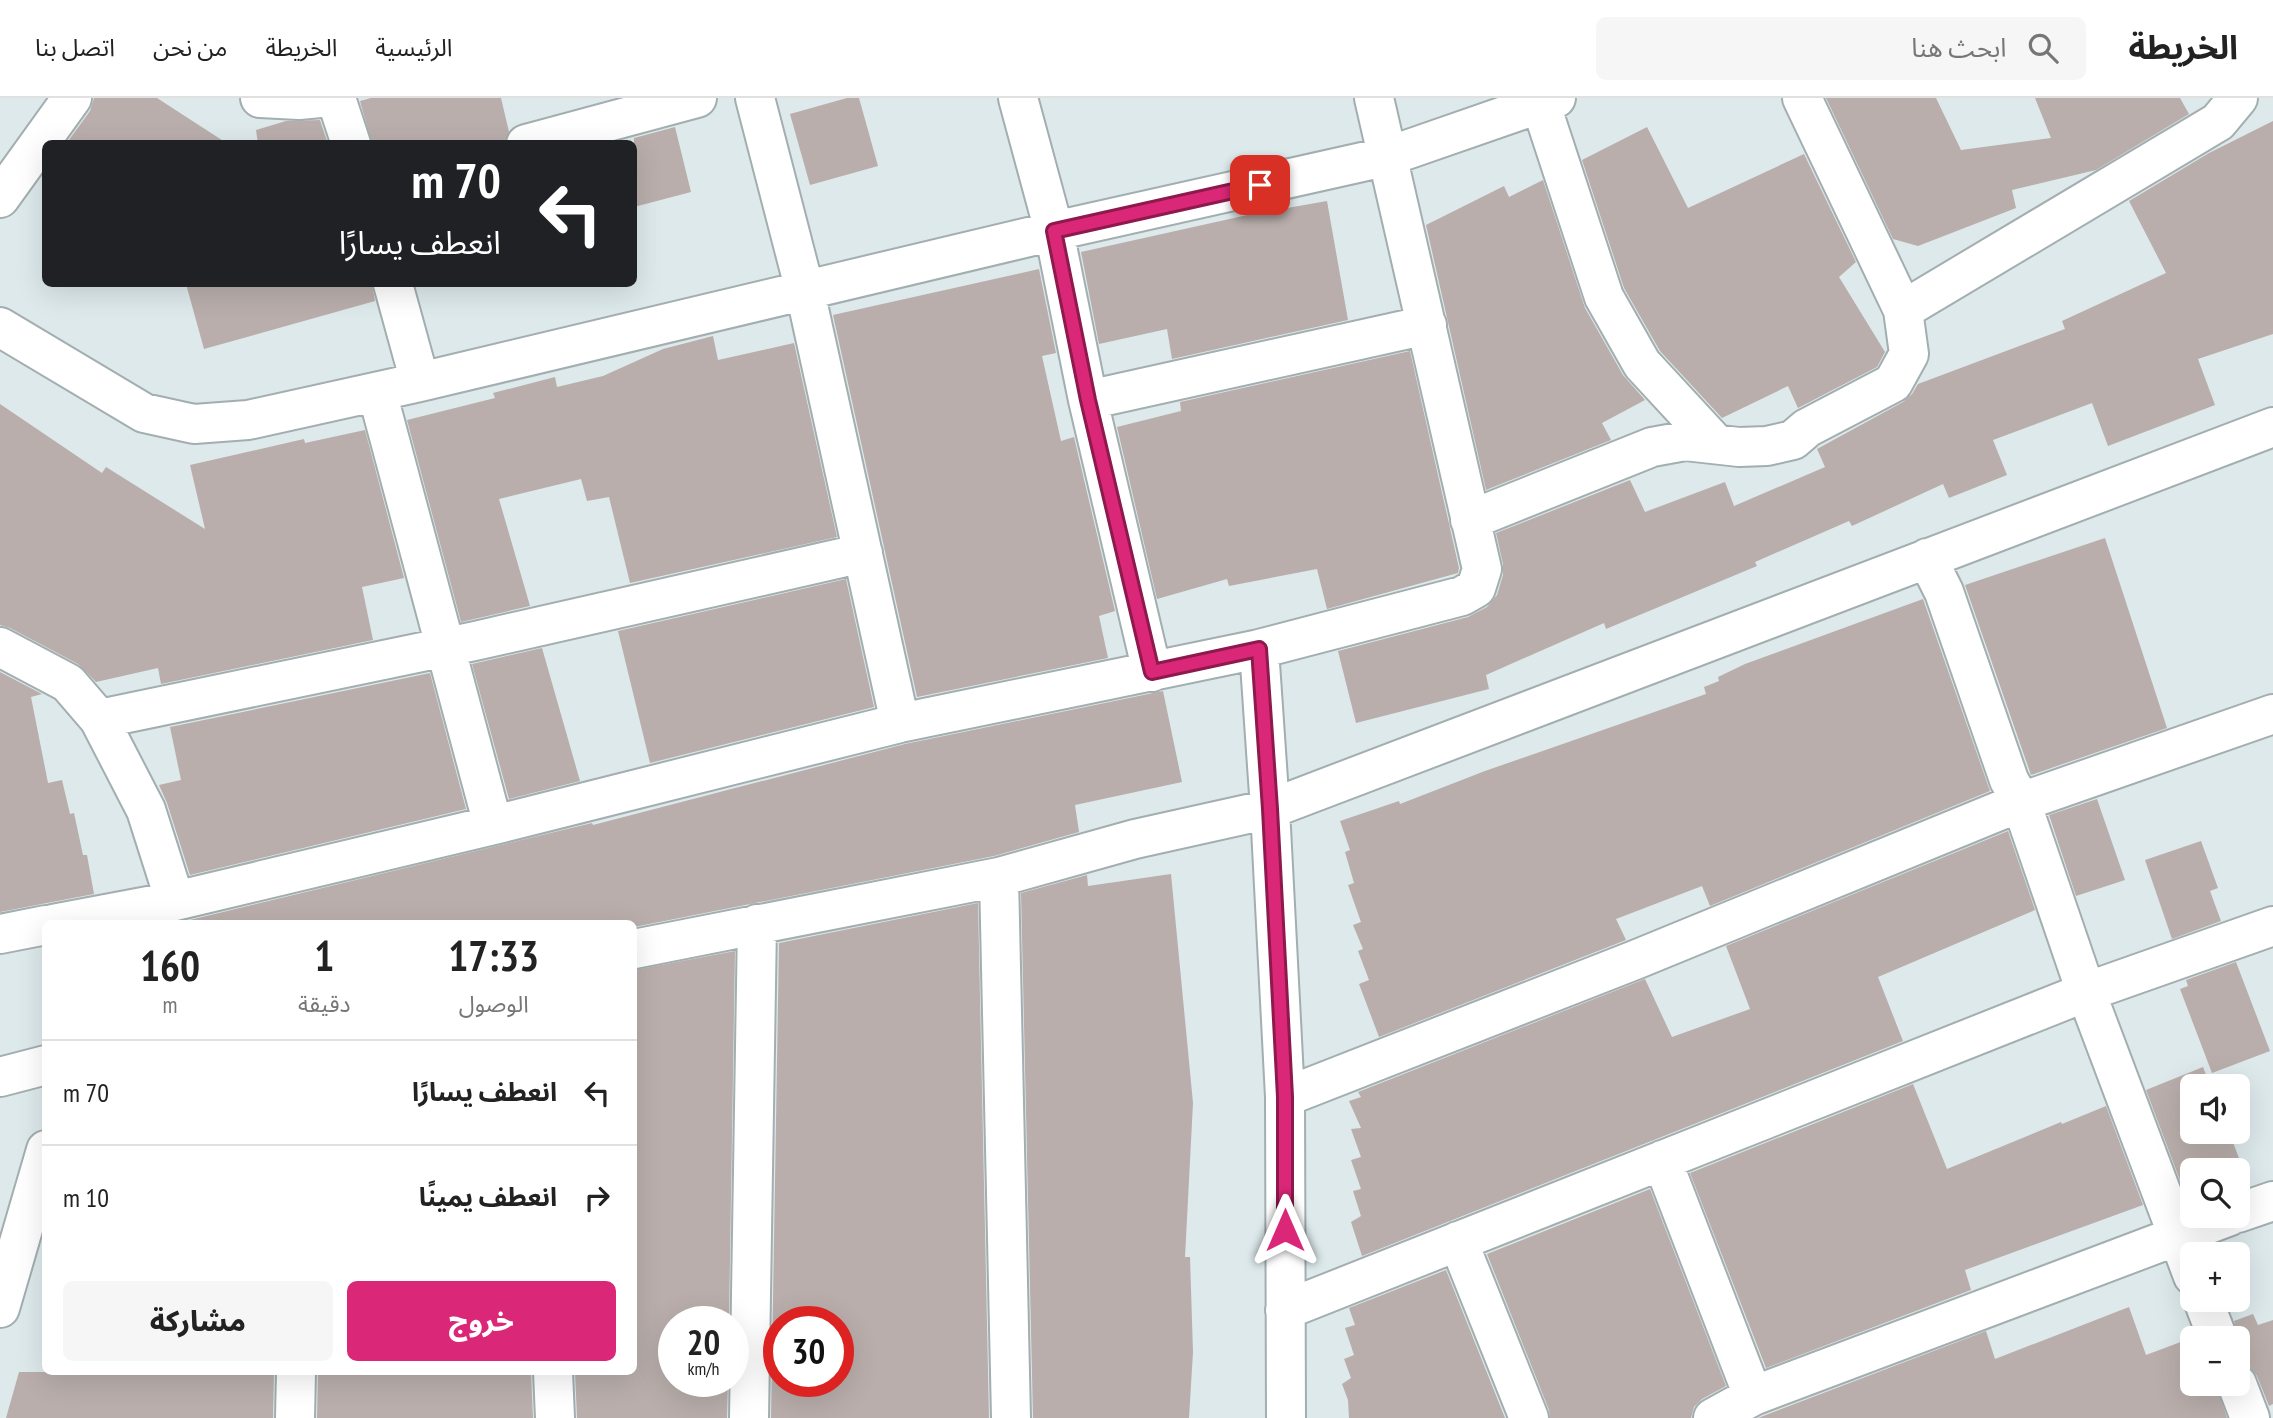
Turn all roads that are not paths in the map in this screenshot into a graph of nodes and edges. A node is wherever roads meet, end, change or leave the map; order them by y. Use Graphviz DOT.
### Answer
graph roads {
  1 [pos="72,98"];
  2 [pos="260,98"];
  3 [pos="320,98"];
  4 [pos="337,98"];
  5 [pos="697,98"];
  6 [pos="755,98"];
  7 [pos="1018,98"];
  8 [pos="1374,98"];
  9 [pos="1802,98"];
  10 [pos="2238,98"];
  11 [pos="1548,102"];
  12 [pos="350,140"];
  13 [pos="541,140"];
  14 [pos="1389,156"];
  15 [pos="0,198"];
  16 [pos="1054,231"];
  17 [pos="394,287"];
  18 [pos="805,291"];
  19 [pos="1903,310"];
  20 [pos="1427,325"];
  21 [pos="0,327"];
  22 [pos="420,382"];
  23 [pos="377,392"];
  24 [pos="1088,400"];
  25 [pos="2273,427"];
  26 [pos="1715,443"];
  27 [pos="1470,520"];
  28 [pos="863,553"];
  29 [pos="1927,558"];
  30 [pos="0,647"];
  31 [pos="445,648"];
  32 [pos="1259,649"];
  33 [pos="1152,672"];
  34 [pos="2273,714"];
  35 [pos="99,719"];
  36 [pos="900,723"];
  37 [pos="2021,802"];
  38 [pos="1270,809"];
  39 [pos="493,825"];
  40 [pos="999,877"];
  41 [pos="175,901"];
  42 [pos="75,920"];
  43 [pos="757,924"];
  44 [pos="2273,926"];
  45 [pos="42,927"];
  46 [pos="0,934"];
  47 [pos="637,948"];
  48 [pos="2086,992"];
  49 [pos="42,1066"];
  50 [pos="0,1077"];
  51 [pos="1285,1097"];
  52 [pos="1662,1160"];
  53 [pos="42,1164"];
  54 [pos="2273,1201"];
  55 [pos="2250,1209"];
  56 [pos="2198,1228"];
  57 [pos="2176,1236"];
  58 [pos="1458,1241"];
  59 [pos="2180,1245"];
  60 [pos="0,1308"];
  61 [pos="1285,1310"];
  62 [pos="296,1375"];
  63 [pos="553,1375"];
  64 [pos="1753,1396"];
  65 [pos="2242,1396"];
  66 [pos="295,1418"];
  67 [pos="555,1418"];
  68 [pos="748,1418"];
  69 [pos="1011,1418"];
  70 [pos="1286,1418"];
  71 [pos="1530,1418"];
  72 [pos="1713,1418"];
  73 [pos="2250,1418"];
  1 -- 15 [label="street"];
  2 -- 3 [label="street"];
  4 -- 12 [label="street"];
  5 -- 13 [label="street"];
  6 -- 18 [label="street"];
  7 -- 16 [label="street"];
  8 -- 14 [label="street"];
  9 -- 19 [label="street"];
  10 -- 19 [label="street"];
  11 -- 14 [label="street"];
  11 -- 26 [label="street"];
  14 -- 16 [label="street"];
  14 -- 20 [label="street"];
  16 -- 18 [label="street"];
  16 -- 24 [label="street"];
  17 -- 22 [label="street"];
  18 -- 22 [label="street"];
  18 -- 28 [label="street"];
  19 -- 26 [label="street"];
  20 -- 24 [label="street"];
  20 -- 27 [label="street"];
  21 -- 23 [label="street"];
  22 -- 23 [label="street"];
  23 -- 31 [label="street"];
  24 -- 33 [label="street"];
  25 -- 29 [label="street"];
  26 -- 27 [label="street"];
  27 -- 32 [label="street"];
  28 -- 31 [label="street"];
  28 -- 36 [label="street"];
  29 -- 37 [label="street"];
  29 -- 38 [label="street"];
  30 -- 35 [label="street"];
  31 -- 35 [label="street"];
  31 -- 39 [label="street"];
  32 -- 33 [label="street"];
  32 -- 38 [label="street"];
  33 -- 36 [label="street"];
  34 -- 37 [label="street"];
  35 -- 41 [label="street"];
  36 -- 39 [label="street"];
  37 -- 48 [label="street"];
  37 -- 51 [label="street"];
  38 -- 40 [label="street"];
  38 -- 51 [label="street"];
  39 -- 41 [label="street"];
  40 -- 43 [label="street"];
  40 -- 69 [label="street"];
  41 -- 42 [label="street"];
  43 -- 47 [label="street"];
  43 -- 68 [label="street"];
  44 -- 48 [label="street"];
  45 -- 46 [label="street"];
  48 -- 52 [label="street"];
  48 -- 57 [label="street"];
  49 -- 50 [label="street"];
  51 -- 61 [label="street"];
  52 -- 58 [label="street"];
  52 -- 64 [label="street"];
  53 -- 60 [label="street"];
  54 -- 55 [label="street"];
  56 -- 57 [label="street"];
  57 -- 59 [label="street"];
  57 -- 64 [label="street"];
  58 -- 61 [label="street"];
  58 -- 71 [label="street"];
  61 -- 70 [label="street"];
  62 -- 66 [label="street"];
  63 -- 67 [label="street"];
  64 -- 72 [label="street"];
  65 -- 73 [label="street"];
}
